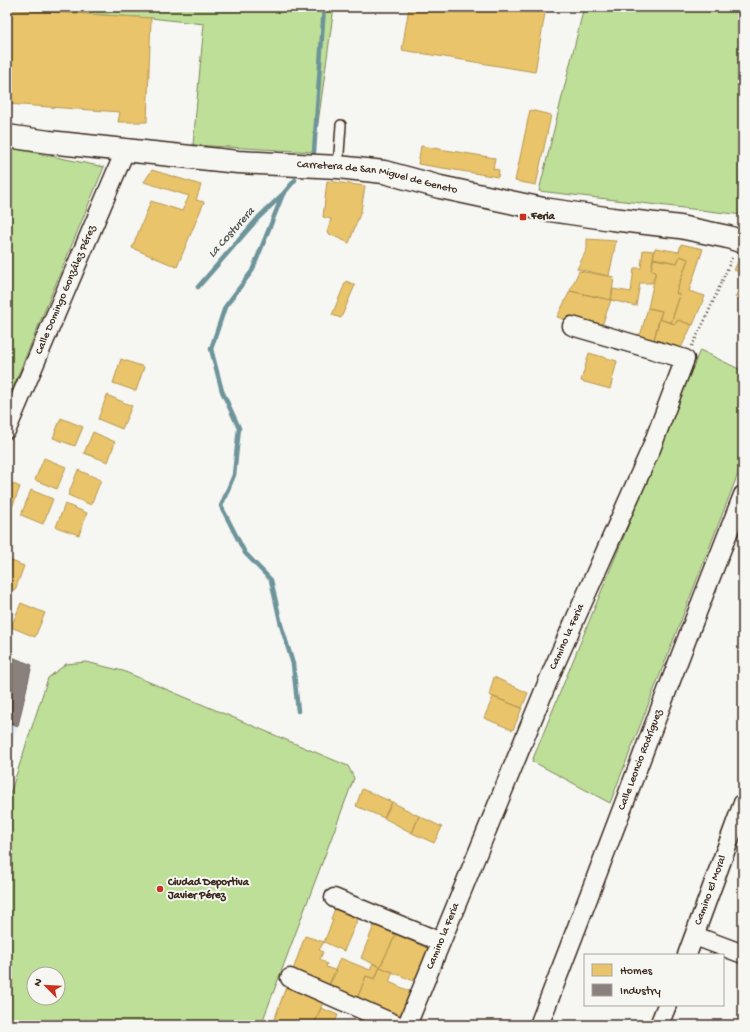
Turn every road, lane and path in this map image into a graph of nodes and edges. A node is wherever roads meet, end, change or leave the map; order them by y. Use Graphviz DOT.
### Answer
graph roads {
  1 [pos="341,125"];
  2 [pos="7,136"];
  3 [pos="125,151"];
  4 [pos="338,167"];
  5 [pos="741,241"];
  6 [pos="572,326"];
  7 [pos="685,359"];
  8 [pos="7,429"];
  9 [pos="743,495"];
  10 [pos="743,803"];
  11 [pos="334,898"];
  12 [pos="695,936"];
  13 [pos="441,942"];
  14 [pos="687,954"];
  15 [pos="743,954"];
  16 [pos="290,978"];
  17 [pos="667,1006"];
  18 [pos="397,1025"];
  19 [pos="408,1025"];
  20 [pos="539,1025"];
  21 [pos="659,1025"];
  1 -- 4 [label="lane"];
  2 -- 3 [label="main road, Carretera de San Miguel de Geneto"];
  3 -- 4 [label="main road, Carretera de San Miguel de Geneto"];
  3 -- 8 [label="street, Calle Domingo González Pérez"];
  4 -- 5 [label="main road, Carretera de San Miguel de Geneto"];
  5 -- 7 [label="path"];
  6 -- 7 [label="street"];
  7 -- 13 [label="street, Camino la Feria"];
  9 -- 20 [label="street, Calle Leoncio Rodríguez"];
  10 -- 12 [label="street, Camino El Moral"];
  11 -- 13 [label="street"];
  12 -- 14 [label="street, Camino El Moral"];
  12 -- 15 [label="street"];
  13 -- 19 [label="street, Camino la Feria"];
  16 -- 18 [label="street"];
  17 -- 21 [label="street"];
}
